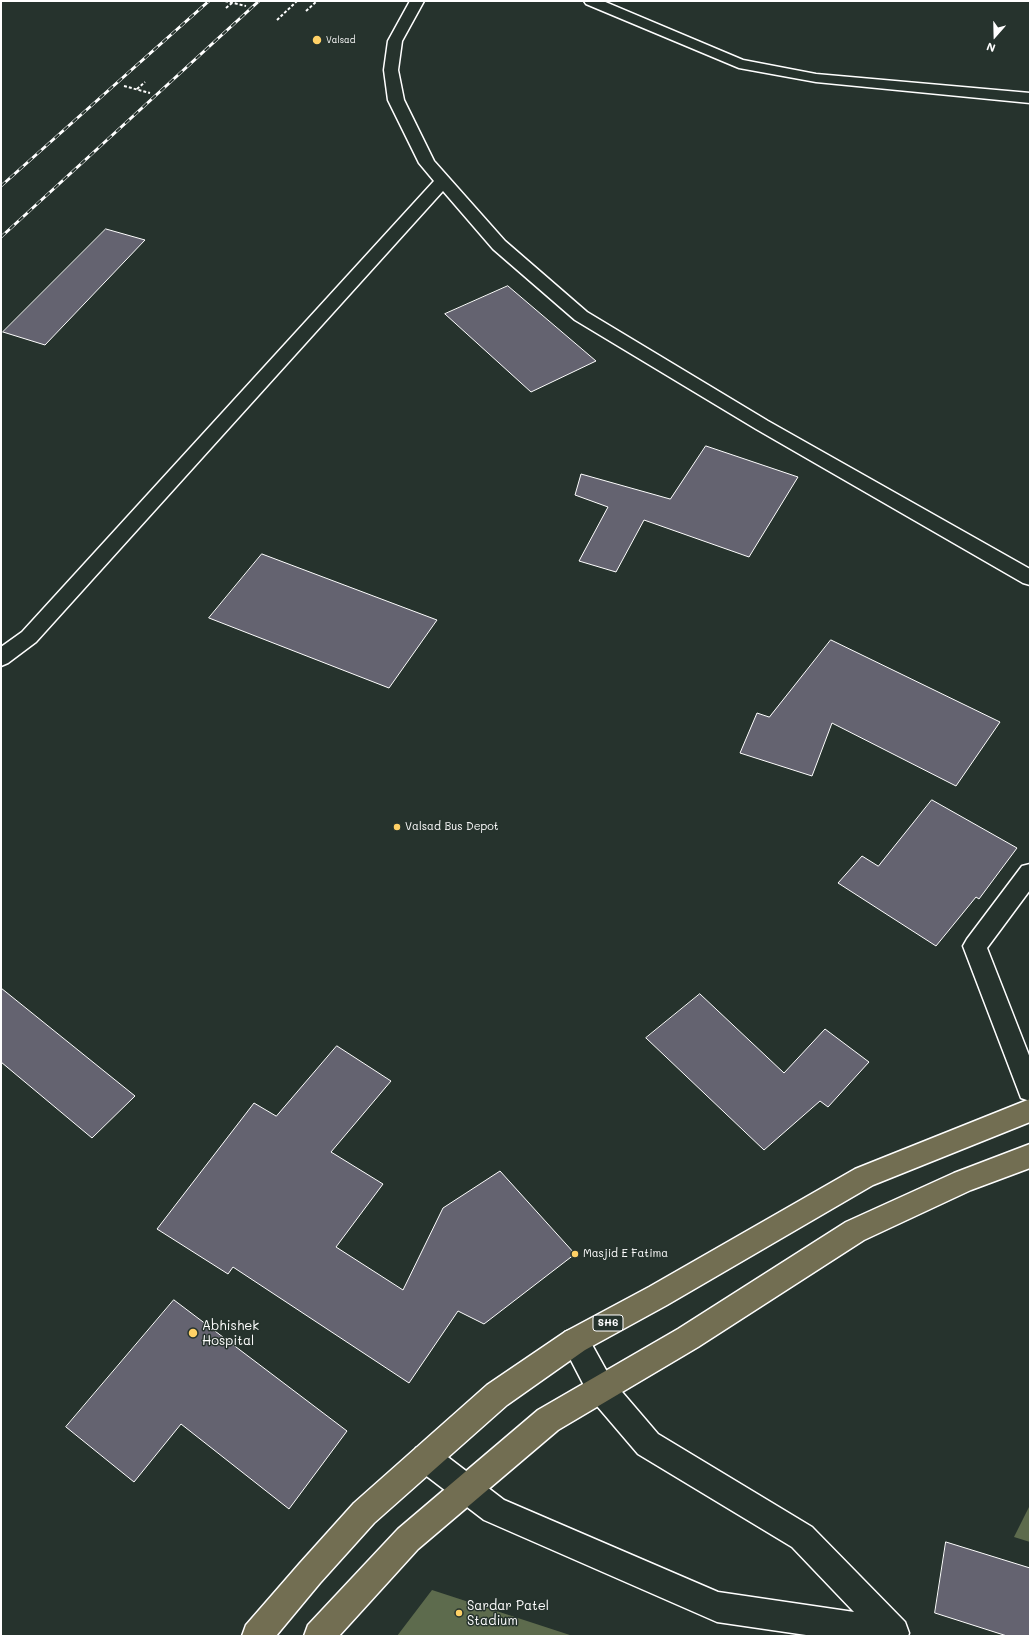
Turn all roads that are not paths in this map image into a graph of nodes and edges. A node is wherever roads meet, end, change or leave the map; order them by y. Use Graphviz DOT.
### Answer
graph roads {
  1 [pos="417,1"];
  2 [pos="591,1"];
  3 [pos="1030,98"];
  4 [pos="443,181"];
  5 [pos="1030,578"];
  6 [pos="1,658"];
  7 [pos="1030,873"];
  8 [pos="1030,1090"];
  9 [pos="1030,1110"];
  10 [pos="1030,1156"];
  11 [pos="575,1341"];
  12 [pos="601,1389"];
  13 [pos="426,1458"];
  14 [pos="466,1490"];
  15 [pos="899,1634"];
  16 [pos="257,1636"];
  17 [pos="319,1636"];
  1 -- 4 [label="street"];
  2 -- 3 [label="street"];
  4 -- 5 [label="street"];
  4 -- 6 [label="street"];
  7 -- 8 [label="street"];
  9 -- 11 [label="main road, SH6"];
  10 -- 12 [label="main road"];
  11 -- 12 [label="street"];
  11 -- 13 [label="main road, SH6"];
  12 -- 14 [label="main road"];
  12 -- 15 [label="street"];
  13 -- 14 [label="street"];
  13 -- 16 [label="main road, SH6"];
  14 -- 15 [label="street"];
  14 -- 17 [label="main road"];
}
